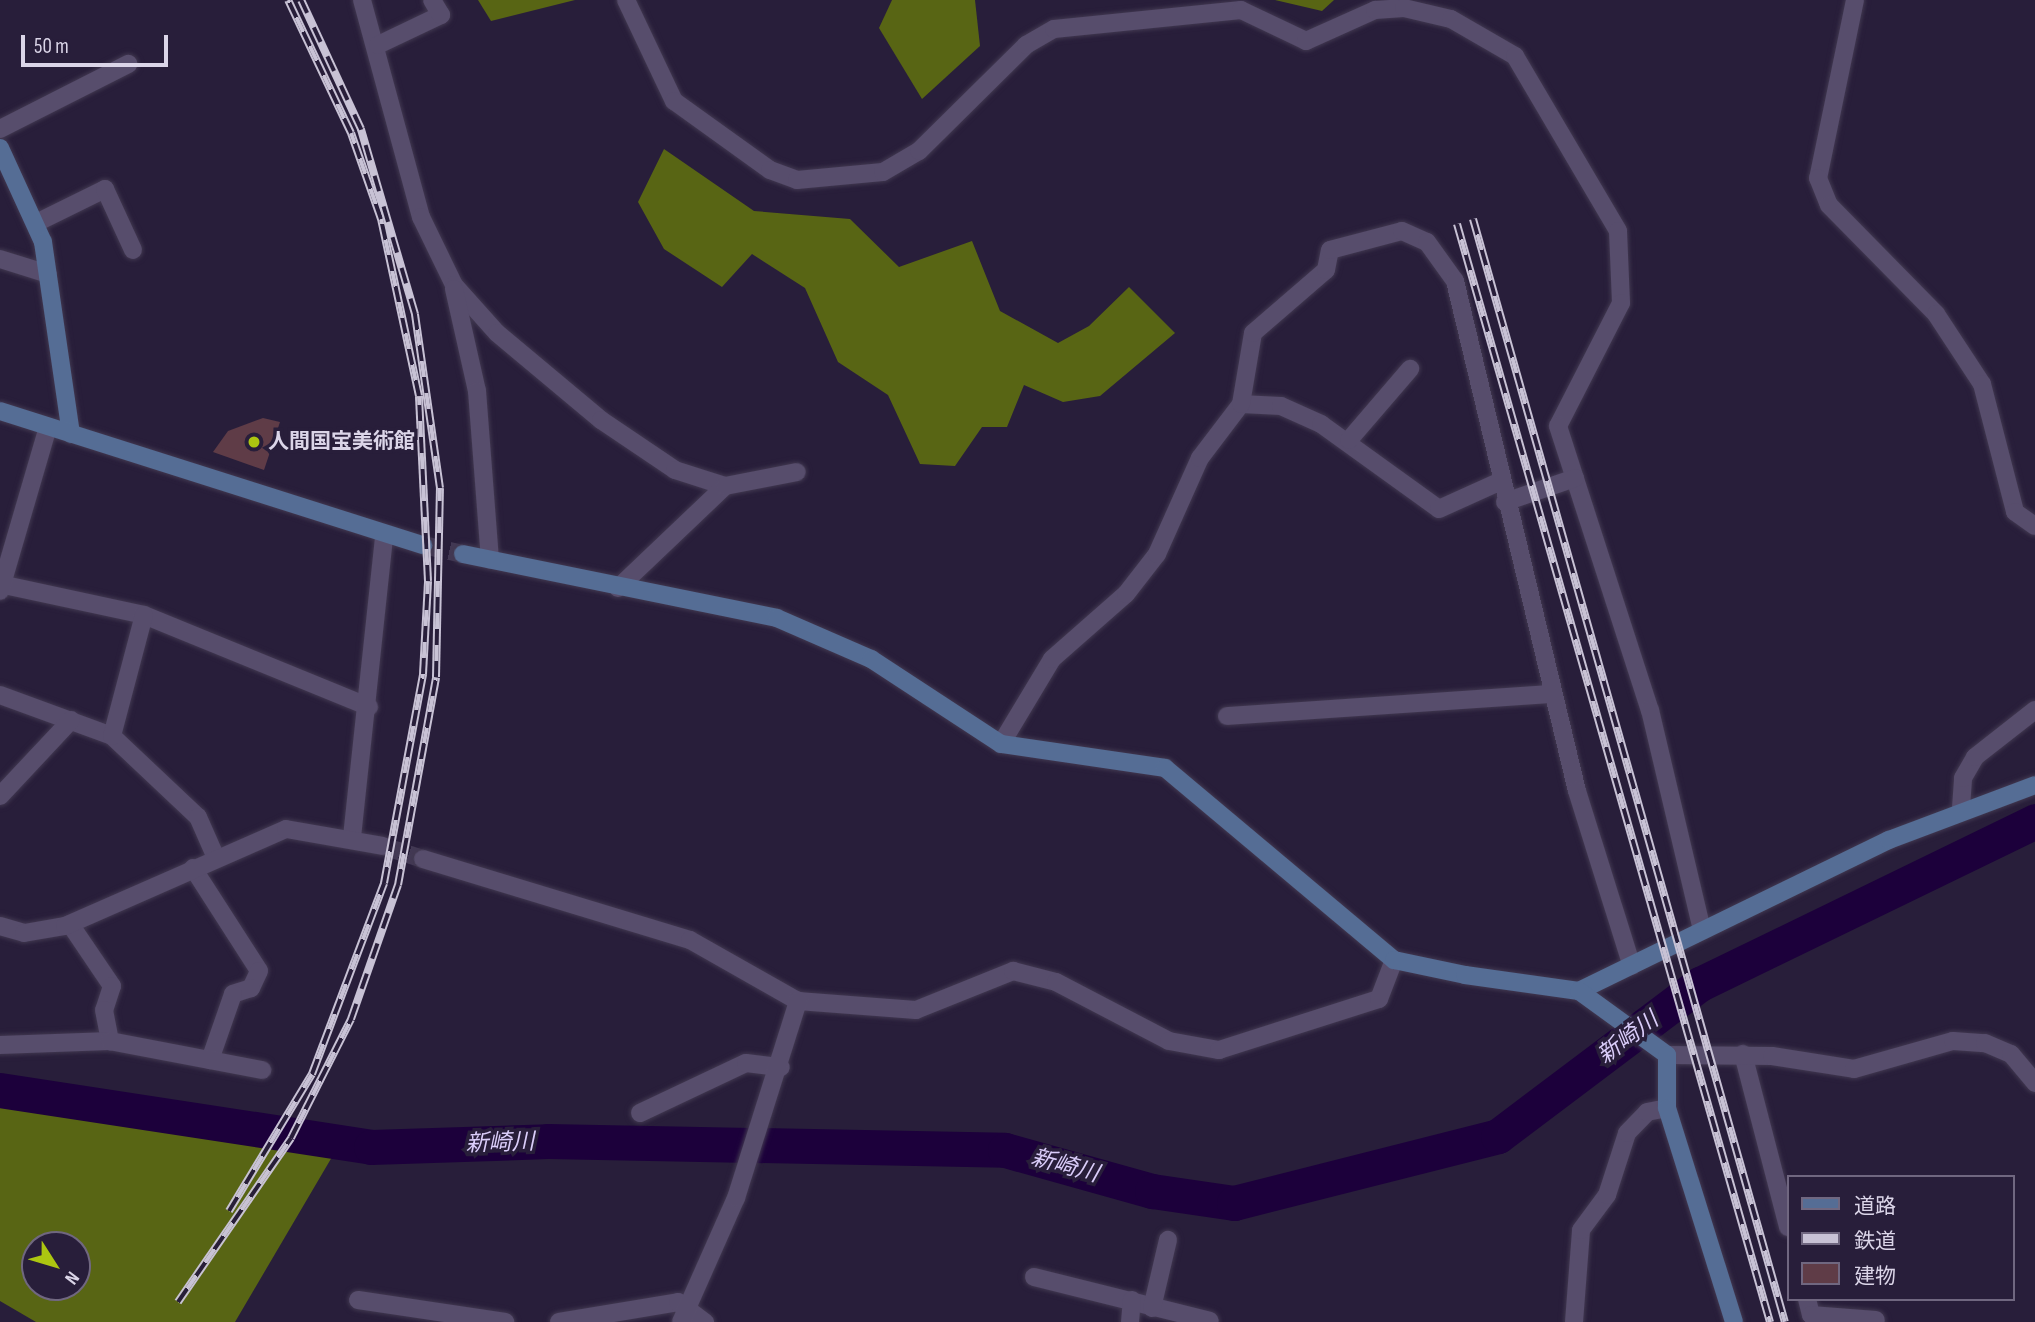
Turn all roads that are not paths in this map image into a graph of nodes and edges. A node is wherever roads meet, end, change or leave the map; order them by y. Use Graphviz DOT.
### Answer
graph roads {
  1 [pos="362,0"];
  2 [pos="432,0"];
  3 [pos="626,0"];
  4 [pos="1856,0"];
  5 [pos="378,45"];
  6 [pos="128,64"];
  7 [pos="0,129"];
  8 [pos="0,148"];
  9 [pos="36,223"];
  10 [pos="133,250"];
  11 [pos="0,259"];
  12 [pos="48,274"];
  13 [pos="454,285"];
  14 [pos="1410,369"];
  15 [pos="1241,404"];
  16 [pos="0,411"];
  17 [pos="48,426"];
  18 [pos="71,434"];
  19 [pos="1349,440"];
  20 [pos="797,472"];
  21 [pos="1575,478"];
  22 [pos="1502,481"];
  23 [pos="725,485"];
  24 [pos="1505,502"];
  25 [pos="2035,526"];
  26 [pos="384,537"];
  27 [pos="424,545"];
  28 [pos="463,554"];
  29 [pos="490,559"];
  30 [pos="1,586"];
  31 [pos="618,588"];
  32 [pos="144,615"];
  33 [pos="1552,694"];
  34 [pos="0,695"];
  35 [pos="369,707"];
  36 [pos="2035,710"];
  37 [pos="1227,716"];
  38 [pos="71,720"];
  39 [pos="112,736"];
  40 [pos="1001,744"];
  41 [pos="2035,785"];
  42 [pos="0,796"];
  43 [pos="1961,807"];
  44 [pos="352,837"];
  45 [pos="383,846"];
  46 [pos="216,858"];
  47 [pos="423,859"];
  48 [pos="193,868"];
  49 [pos="70,924"];
  50 [pos="0,926"];
  51 [pos="1702,930"];
  52 [pos="1394,960"];
  53 [pos="1632,967"];
  54 [pos="1579,991"];
  55 [pos="798,1001"];
  56 [pos="110,1041"];
  57 [pos="0,1045"];
  58 [pos="1661,1051"];
  59 [pos="1744,1054"];
  60 [pos="210,1060"];
  61 [pos="781,1067"];
  62 [pos="262,1070"];
  63 [pos="2035,1083"];
  64 [pos="1667,1108"];
  65 [pos="639,1113"];
  66 [pos="1786,1219"];
  67 [pos="1168,1240"];
  68 [pos="1034,1277"];
  69 [pos="358,1300"];
  70 [pos="1132,1300"];
  71 [pos="1808,1301"];
  72 [pos="1152,1308"];
  73 [pos="692,1319"];
  74 [pos="1876,1320"];
  75 [pos="1210,1321"];
  76 [pos="505,1322"];
  77 [pos="559,1322"];
  78 [pos="1130,1322"];
  79 [pos="1574,1322"];
  80 [pos="1734,1322"];
  1 -- 5 [label="street"];
  2 -- 5 [label="street"];
  3 -- 21 [label="street"];
  4 -- 25 [label="street"];
  5 -- 13 [label="street"];
  6 -- 7 [label="street"];
  8 -- 9 [label="street"];
  9 -- 10 [label="street"];
  9 -- 12 [label="street"];
  11 -- 12 [label="street"];
  12 -- 18 [label="street"];
  13 -- 23 [label="street"];
  13 -- 29 [label="street"];
  14 -- 19 [label="street"];
  15 -- 19 [label="street"];
  15 -- 22 [label="street"];
  15 -- 40 [label="street"];
  16 -- 17 [label="street"];
  17 -- 18 [label="street"];
  17 -- 30 [label="street"];
  18 -- 26 [label="street"];
  19 -- 22 [label="street"];
  20 -- 23 [label="street"];
  21 -- 24 [label="street"];
  21 -- 51 [label="street"];
  22 -- 24 [label="street"];
  23 -- 31 [label="street"];
  24 -- 33 [label="street"];
  26 -- 27 [label="street"];
  26 -- 35 [label="street"];
  28 -- 29 [label="street"];
  29 -- 31 [label="street"];
  30 -- 32 [label="street"];
  31 -- 40 [label="street"];
  32 -- 35 [label="street"];
  32 -- 39 [label="street"];
  33 -- 37 [label="street"];
  33 -- 53 [label="street"];
  34 -- 38 [label="street"];
  35 -- 44 [label="street"];
  36 -- 43 [label="street"];
  38 -- 39 [label="street"];
  38 -- 42 [label="street"];
  39 -- 46 [label="street"];
  40 -- 52 [label="street"];
  41 -- 43 [label="street"];
  43 -- 51 [label="street"];
  44 -- 45 [label="street"];
  44 -- 46 [label="street"];
  46 -- 48 [label="street"];
  47 -- 55 [label="street"];
  48 -- 49 [label="street"];
  48 -- 60 [label="street"];
  49 -- 50 [label="street"];
  49 -- 56 [label="street"];
  51 -- 53 [label="street"];
  52 -- 54 [label="street"];
  52 -- 55 [label="street"];
  53 -- 54 [label="street"];
  54 -- 58 [label="street"];
  55 -- 61 [label="street"];
  56 -- 57 [label="street"];
  56 -- 60 [label="street"];
  58 -- 59 [label="street"];
  58 -- 64 [label="street"];
  59 -- 63 [label="street"];
  59 -- 66 [label="street"];
  60 -- 62 [label="street"];
  61 -- 65 [label="street"];
  61 -- 73 [label="street"];
  64 -- 79 [label="street"];
  64 -- 80 [label="street"];
  67 -- 72 [label="street"];
  68 -- 70 [label="street"];
  69 -- 76 [label="street"];
  70 -- 72 [label="street"];
  70 -- 78 [label="street"];
  71 -- 74 [label="street"];
  72 -- 75 [label="street"];
  73 -- 77 [label="street"];
}
